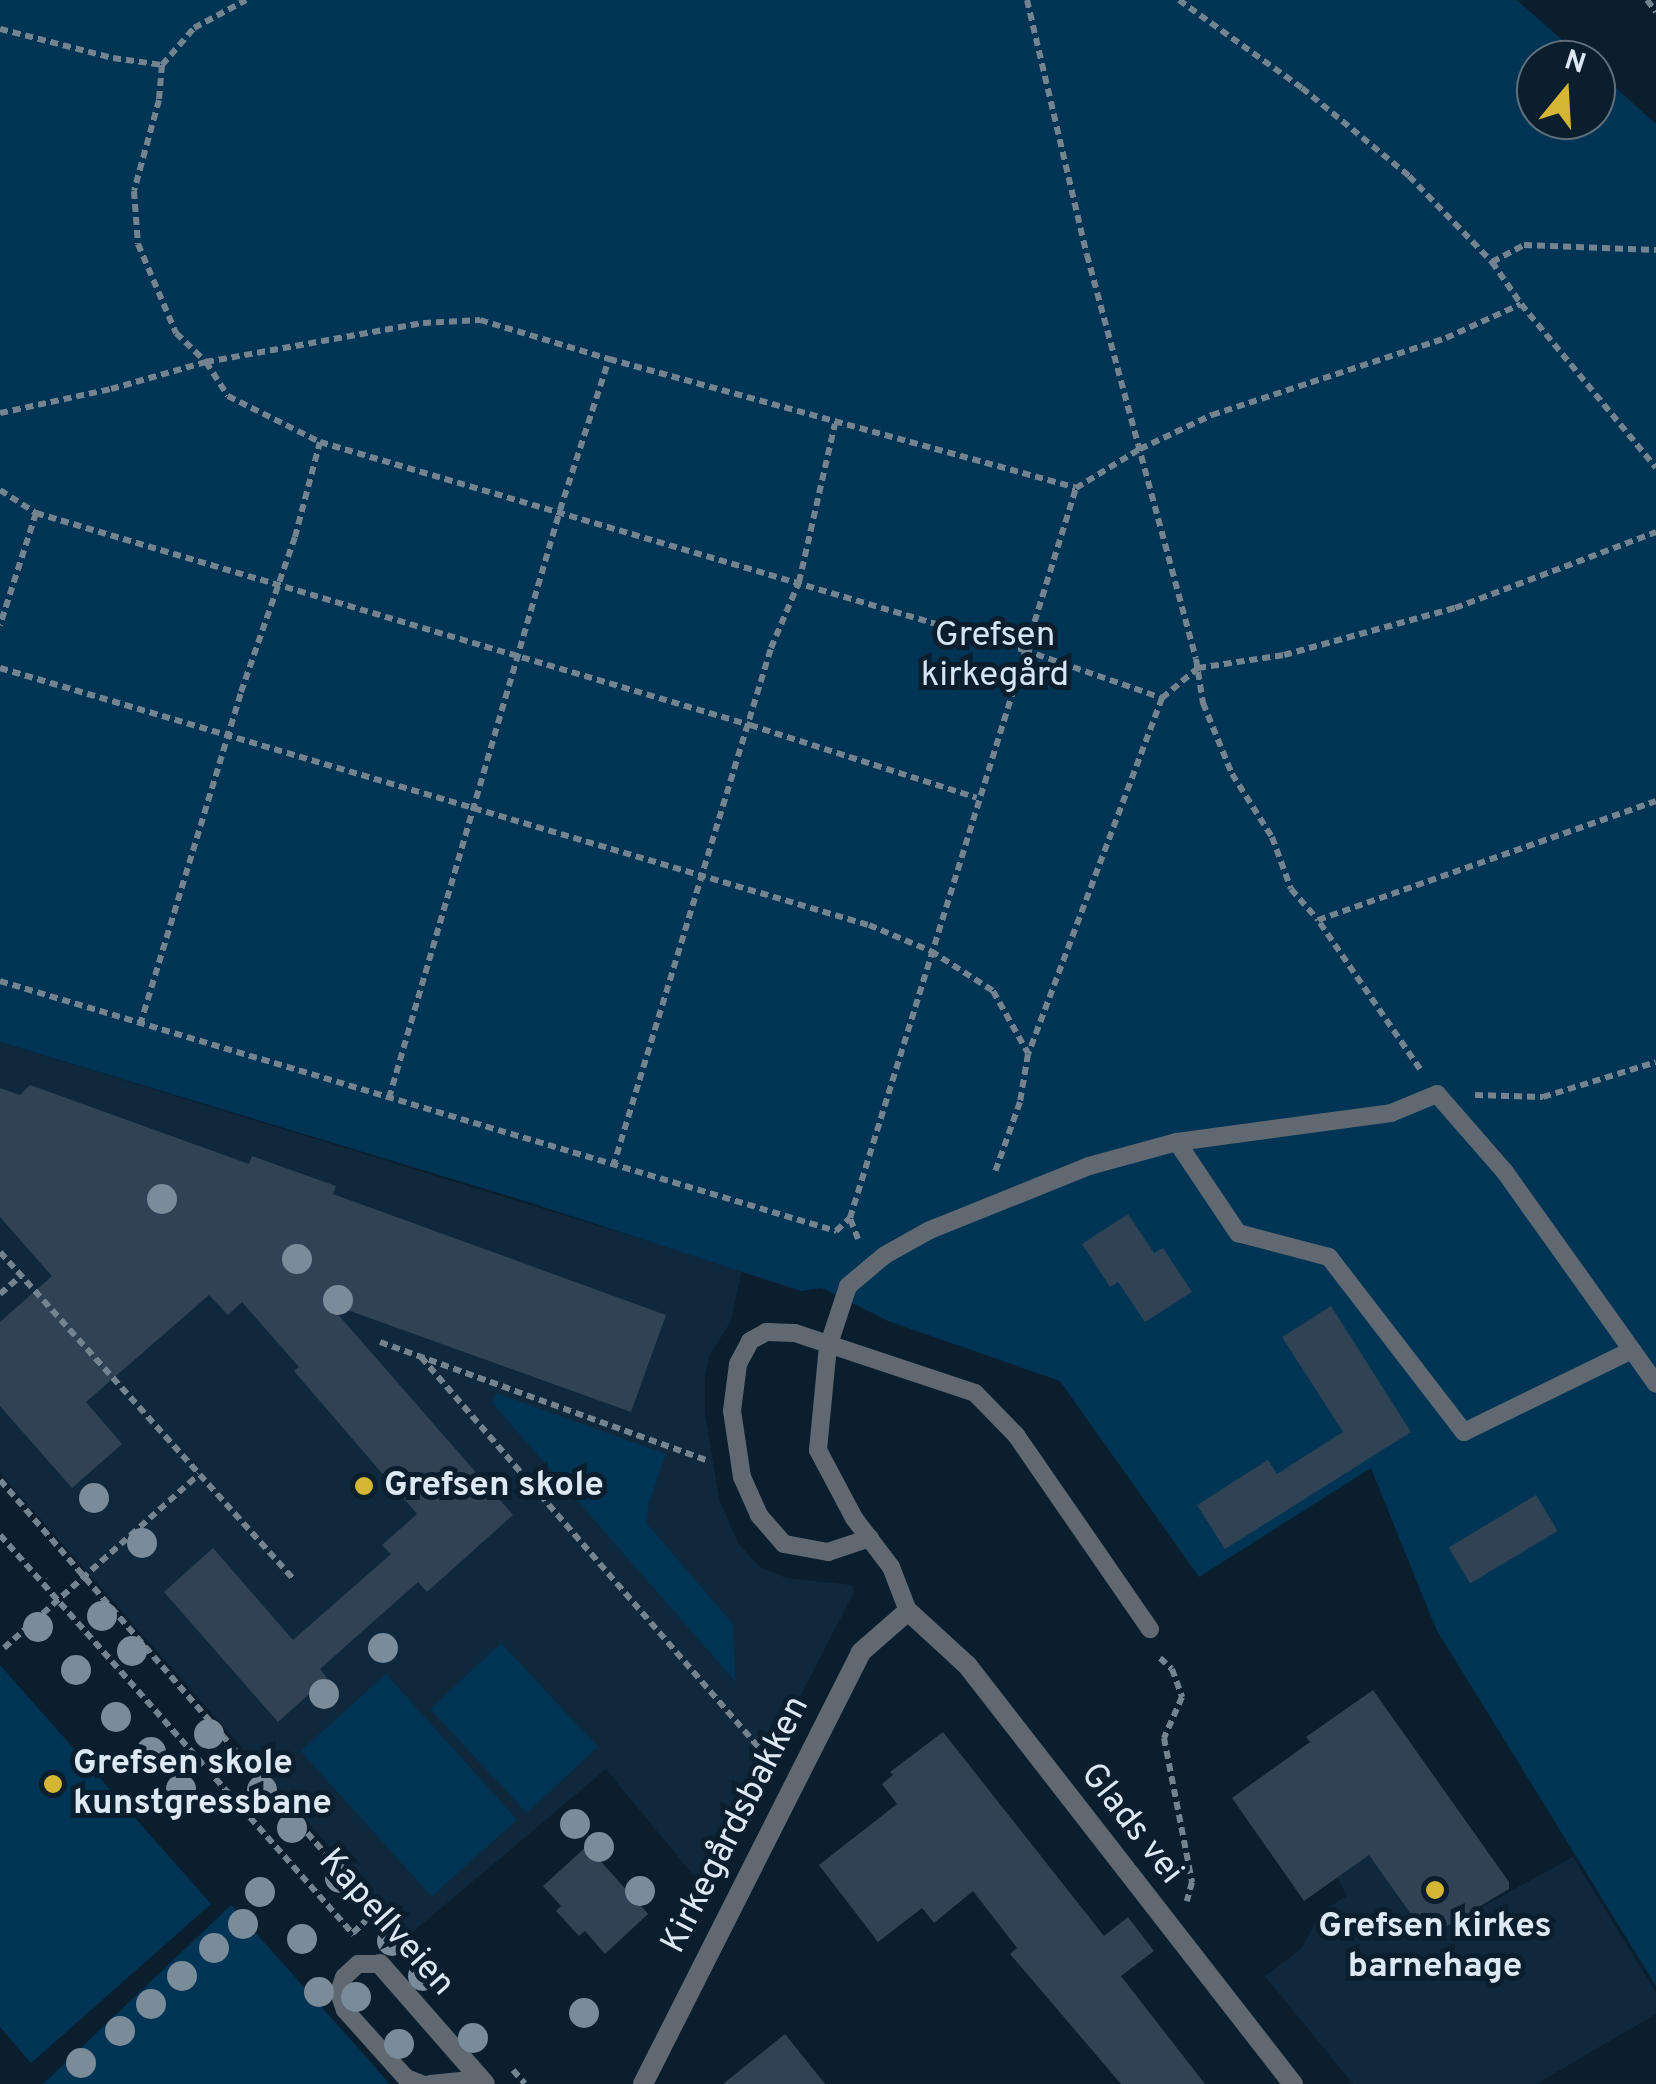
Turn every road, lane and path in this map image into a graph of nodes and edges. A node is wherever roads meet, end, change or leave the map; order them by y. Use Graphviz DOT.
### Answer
graph roads {
  1 [pos="246,0"];
  2 [pos="1027,0"];
  3 [pos="1179,0"];
  4 [pos="1647,0"];
  5 [pos="1656,12"];
  6 [pos="0,30"];
  7 [pos="162,65"];
  8 [pos="1656,250"];
  9 [pos="1492,262"];
  10 [pos="1521,304"];
  11 [pos="609,358"];
  12 [pos="206,362"];
  13 [pos="0,414"];
  14 [pos="835,424"];
  15 [pos="320,442"];
  16 [pos="1140,449"];
  17 [pos="1656,468"];
  18 [pos="1076,488"];
  19 [pos="0,490"];
  20 [pos="560,510"];
  21 [pos="36,513"];
  22 [pos="1656,532"];
  23 [pos="798,582"];
  24 [pos="276,586"];
  25 [pos="0,624"];
  26 [pos="1024,650"];
  27 [pos="516,655"];
  28 [pos="0,668"];
  29 [pos="1198,668"];
  30 [pos="1162,698"];
  31 [pos="750,725"];
  32 [pos="228,734"];
  33 [pos="978,798"];
  34 [pos="1656,802"];
  35 [pos="474,809"];
  36 [pos="702,875"];
  37 [pos="1318,920"];
  38 [pos="931,951"];
  39 [pos="0,982"];
  40 [pos="140,1025"];
  41 [pos="1028,1054"];
  42 [pos="1656,1062"];
  43 [pos="1438,1094"];
  44 [pos="389,1098"];
  45 [pos="1177,1142"];
  46 [pos="997,1159"];
  47 [pos="613,1168"];
  48 [pos="850,1218"];
  49 [pos="0,1252"];
  50 [pos="871,1267"];
  51 [pos="21,1276"];
  52 [pos="0,1294"];
  53 [pos="380,1342"];
  54 [pos="828,1347"];
  55 [pos="1632,1350"];
  56 [pos="421,1357"];
  57 [pos="1656,1384"];
  58 [pos="719,1465"];
  59 [pos="199,1474"];
  60 [pos="0,1480"];
  61 [pos="0,1535"];
  62 [pos="870,1538"];
  63 [pos="84,1576"];
  64 [pos="293,1578"];
  65 [pos="56,1601"];
  66 [pos="908,1612"];
  67 [pos="1150,1630"];
  68 [pos="4,1648"];
  69 [pos="774,1765"];
  70 [pos="375,1912"];
  71 [pos="1166,1924"];
  72 [pos="352,1933"];
  73 [pos="400,1940"];
  74 [pos="380,1964"];
  75 [pos="500,2055"];
  76 [pos="483,2082"];
  77 [pos="422,2084"];
  78 [pos="430,2084"];
  79 [pos="526,2084"];
  80 [pos="642,2084"];
  81 [pos="1293,2084"];
  1 -- 7 [label="path"];
  2 -- 16 [label="path"];
  3 -- 9 [label="path"];
  4 -- 5 [label="path"];
  6 -- 7 [label="path"];
  7 -- 12 [label="path"];
  8 -- 9 [label="path"];
  9 -- 10 [label="path"];
  10 -- 16 [label="path"];
  10 -- 17 [label="path"];
  11 -- 12 [label="path"];
  11 -- 14 [label="path"];
  11 -- 20 [label="path"];
  12 -- 13 [label="path"];
  12 -- 15 [label="path"];
  14 -- 18 [label="path"];
  14 -- 23 [label="path"];
  15 -- 20 [label="path"];
  15 -- 24 [label="path"];
  16 -- 18 [label="path"];
  16 -- 29 [label="path"];
  18 -- 26 [label="path"];
  19 -- 21 [label="path"];
  20 -- 23 [label="path"];
  20 -- 27 [label="path"];
  21 -- 24 [label="path"];
  21 -- 25 [label="path"];
  22 -- 29 [label="path"];
  23 -- 26 [label="path"];
  23 -- 31 [label="path"];
  24 -- 27 [label="path"];
  24 -- 32 [label="path"];
  26 -- 30 [label="path"];
  26 -- 33 [label="path"];
  27 -- 31 [label="path"];
  27 -- 35 [label="path"];
  28 -- 32 [label="path"];
  29 -- 30 [label="path"];
  29 -- 37 [label="path"];
  30 -- 41 [label="path"];
  31 -- 33 [label="path"];
  31 -- 36 [label="path"];
  32 -- 35 [label="path"];
  32 -- 40 [label="path"];
  33 -- 38 [label="path"];
  34 -- 37 [label="path"];
  35 -- 36 [label="path"];
  35 -- 44 [label="path"];
  36 -- 38 [label="path"];
  36 -- 47 [label="path"];
  37 -- 43 [label="path"];
  38 -- 41 [label="path"];
  38 -- 48 [label="path"];
  39 -- 40 [label="path"];
  40 -- 44 [label="path"];
  41 -- 46 [label="path"];
  42 -- 43 [label="path"];
  43 -- 45 [label="lane"];
  43 -- 55 [label="lane"];
  44 -- 47 [label="path"];
  45 -- 50 [label="lane"];
  45 -- 55 [label="lane"];
  47 -- 48 [label="path"];
  48 -- 50 [label="path"];
  49 -- 51 [label="path"];
  50 -- 54 [label="lane"];
  51 -- 52 [label="path"];
  51 -- 59 [label="path"];
  53 -- 56 [label="path"];
  54 -- 62 [label="lane"];
  54 -- 62 [label="lane"];
  54 -- 67 [label="lane"];
  55 -- 57 [label="lane"];
  56 -- 58 [label="path"];
  56 -- 69 [label="path"];
  59 -- 63 [label="path"];
  59 -- 64 [label="path"];
  60 -- 63 [label="path"];
  61 -- 65 [label="path, Kapellveien"];
  62 -- 66 [label="lane"];
  63 -- 65 [label="path"];
  63 -- 70 [label="path"];
  65 -- 68 [label="path"];
  65 -- 72 [label="path, Kapellveien"];
  66 -- 71 [label="street, Glads vei"];
  66 -- 80 [label="street, Kirkegårdsbakken"];
  67 -- 71 [label="path"];
  70 -- 72 [label="path"];
  70 -- 73 [label="path"];
  71 -- 81 [label="street, Glads vei"];
  72 -- 74 [label="path, Kapellveien"];
  74 -- 76 [label="street, Kapellveien"];
  74 -- 77 [label="lane"];
  75 -- 79 [label="path"];
  76 -- 78 [label="lane"];
}
